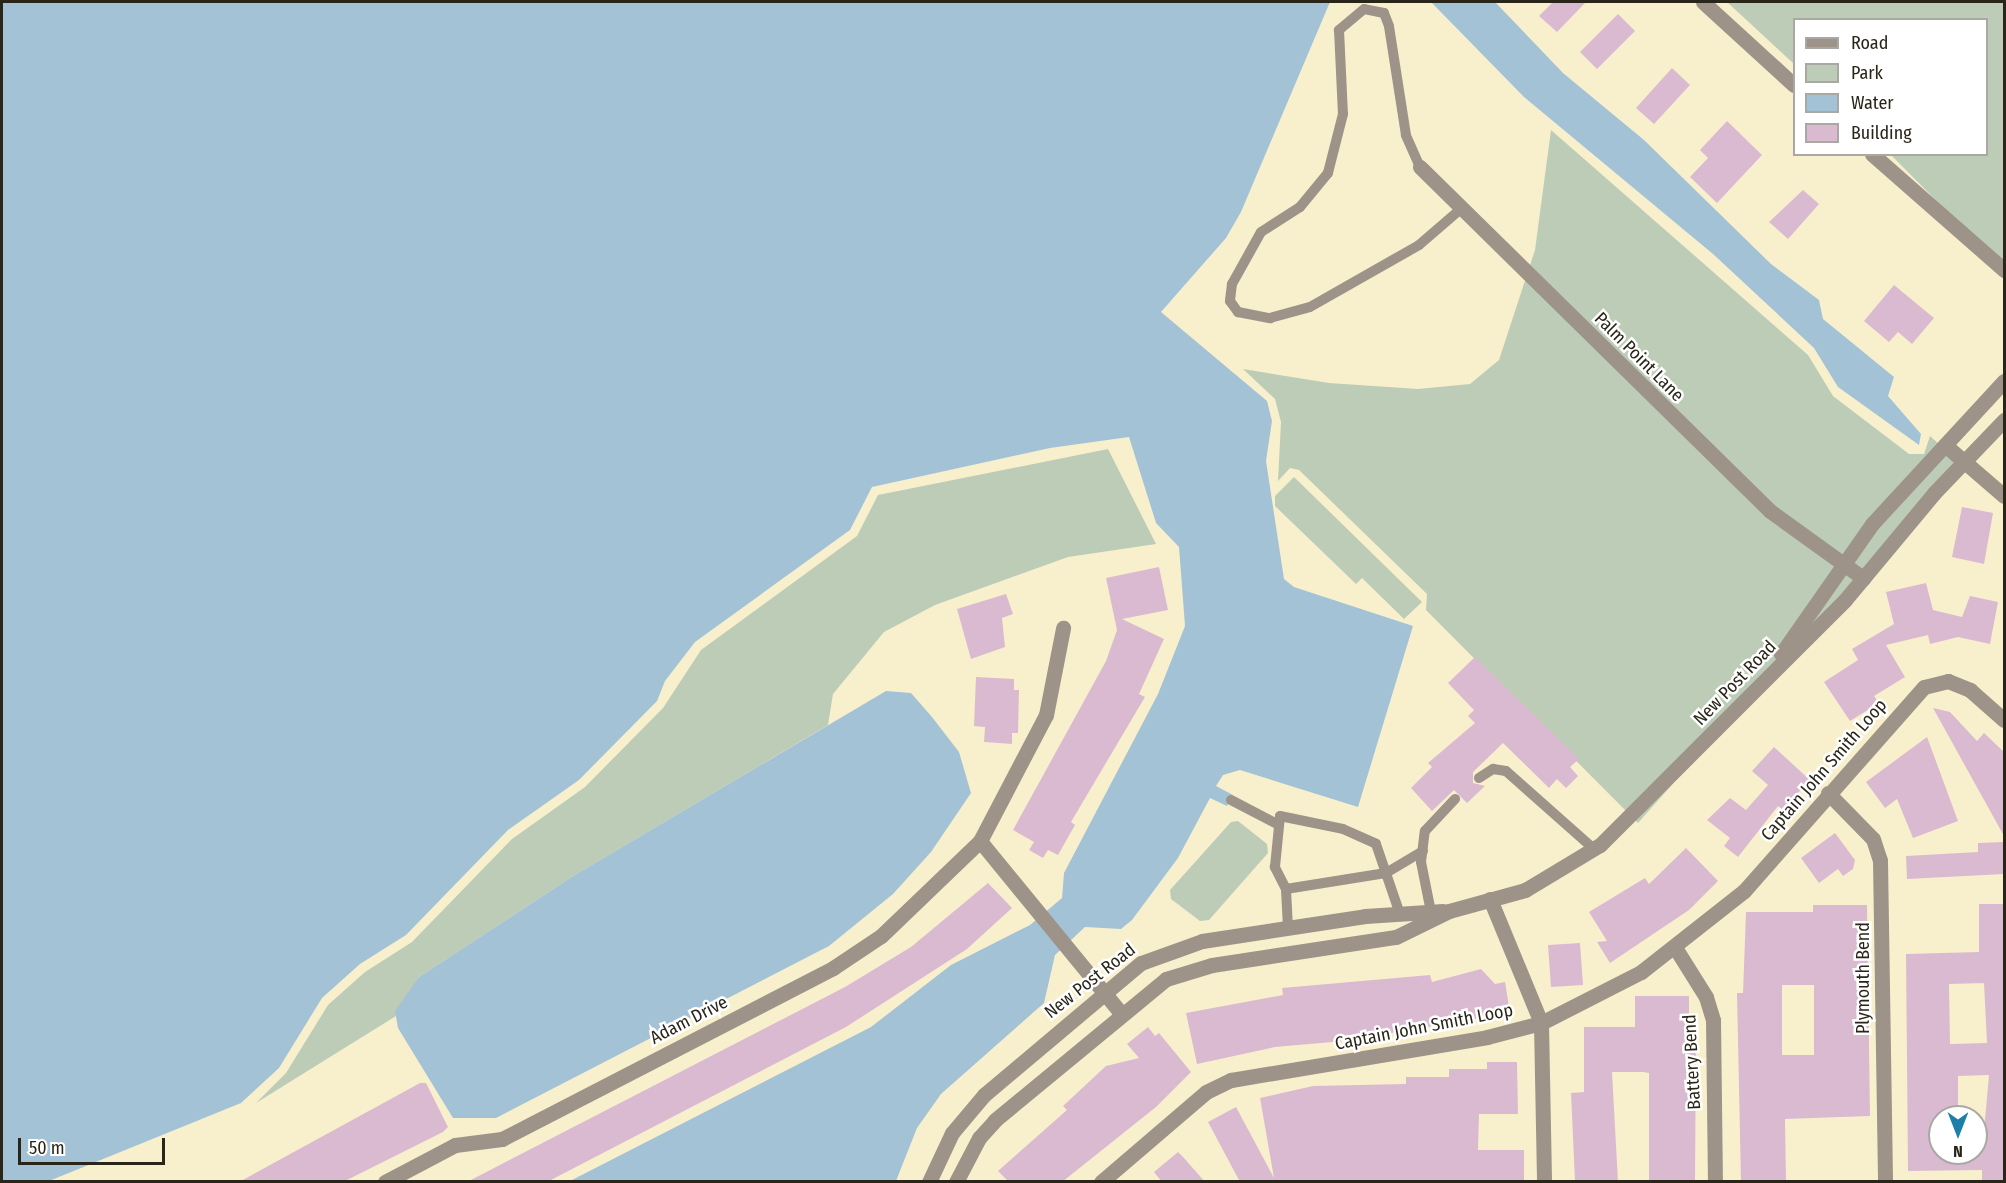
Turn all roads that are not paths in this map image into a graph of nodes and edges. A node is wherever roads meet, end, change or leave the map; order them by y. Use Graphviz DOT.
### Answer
graph roads {
  1 [pos="1703,2"];
  2 [pos="1793,84"];
  3 [pos="1874,156"];
  4 [pos="1420,167"];
  5 [pos="1462,208"];
  6 [pos="2004,270"];
  7 [pos="2004,381"];
  8 [pos="2004,420"];
  9 [pos="1945,445"];
  10 [pos="1964,461"];
  11 [pos="2004,495"];
  12 [pos="1841,563"];
  13 [pos="1863,578"];
  14 [pos="1063,628"];
  15 [pos="1762,684"];
  16 [pos="2004,720"];
  17 [pos="1479,778"];
  18 [pos="1828,793"];
  19 [pos="1455,799"];
  20 [pos="1231,800"];
  21 [pos="1279,825"];
  22 [pos="980,841"];
  23 [pos="1594,849"];
  24 [pos="1423,851"];
  25 [pos="1386,873"];
  26 [pos="1286,889"];
  27 [pos="1490,900"];
  28 [pos="1449,911"];
  29 [pos="1431,912"];
  30 [pos="1400,914"];
  31 [pos="1288,928"];
  32 [pos="1676,950"];
  33 [pos="1104,991"];
  34 [pos="1121,1013"];
  35 [pos="1540,1023"];
  36 [pos="386,1182"];
  37 [pos="929,1182"];
  38 [pos="956,1182"];
  39 [pos="1101,1182"];
  40 [pos="1544,1182"];
  41 [pos="1715,1182"];
  42 [pos="1885,1182"];
  1 -- 2 [label="street"];
  3 -- 6 [label="street"];
  4 -- 5 [label="street, Palm Point Lane"];
  4 -- 5 [label="lane"];
  5 -- 12 [label="street, Palm Point Lane"];
  7 -- 9 [label="street"];
  8 -- 10 [label="street, New Post Road"];
  9 -- 10 [label="street"];
  9 -- 12 [label="street"];
  10 -- 11 [label="street"];
  10 -- 13 [label="street, New Post Road"];
  12 -- 13 [label="street, Palm Point Lane"];
  12 -- 15 [label="street"];
  13 -- 15 [label="street, New Post Road"];
  14 -- 22 [label="street, Adam Drive"];
  15 -- 23 [label="street, New Post Road"];
  16 -- 18 [label="street, Captain John Smith Loop"];
  17 -- 23 [label="lane"];
  18 -- 32 [label="street, Captain John Smith Loop"];
  18 -- 42 [label="street, Plymouth Bend"];
  19 -- 24 [label="lane"];
  20 -- 21 [label="lane"];
  21 -- 25 [label="lane"];
  21 -- 26 [label="lane"];
  22 -- 33 [label="street"];
  22 -- 36 [label="street, Adam Drive"];
  23 -- 27 [label="street, New Post Road"];
  24 -- 25 [label="lane"];
  24 -- 29 [label="lane"];
  25 -- 26 [label="lane"];
  25 -- 30 [label="lane"];
  26 -- 31 [label="lane"];
  27 -- 28 [label="street, New Post Road"];
  27 -- 35 [label="street"];
  28 -- 29 [label="street, New Post Road"];
  28 -- 34 [label="street, New Post Road"];
  29 -- 30 [label="street, New Post Road"];
  30 -- 31 [label="street, New Post Road"];
  31 -- 33 [label="street, New Post Road"];
  32 -- 35 [label="street, Captain John Smith Loop"];
  32 -- 41 [label="street, Battery Bend"];
  33 -- 34 [label="street"];
  33 -- 37 [label="street, New Post Road"];
  34 -- 38 [label="street, New Post Road"];
  35 -- 39 [label="street, Captain John Smith Loop"];
  35 -- 40 [label="street"];
}
